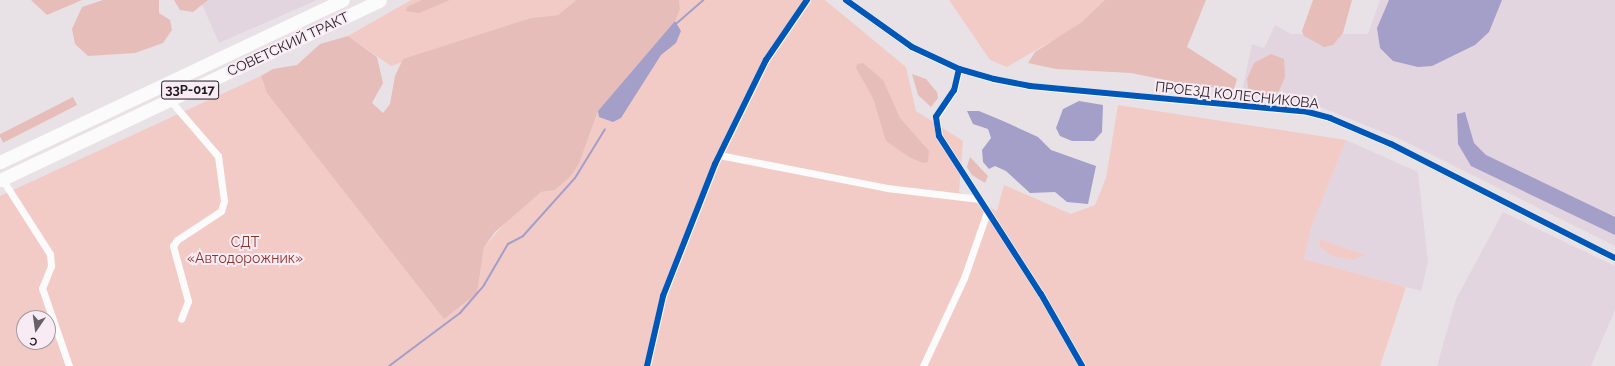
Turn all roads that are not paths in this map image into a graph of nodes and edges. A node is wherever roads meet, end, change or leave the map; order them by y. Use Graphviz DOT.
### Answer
graph roads {
  1 [pos="343,0"];
  2 [pos="380,0"];
  3 [pos="807,0"];
  4 [pos="846,0"];
  5 [pos="959,69"];
  6 [pos="169,99"];
  7 [pos="719,155"];
  8 [pos="0,162"];
  9 [pos="1,179"];
  10 [pos="979,199"];
  11 [pos="987,212"];
  12 [pos="1615,258"];
  13 [pos="181,319"];
  14 [pos="69,366"];
  15 [pos="647,366"];
  16 [pos="923,366"];
  17 [pos="1082,366"];
  1 -- 8 [label="highway, СОВЕТСКИЙ ТРАКТ / 33Р-017"];
  2 -- 6 [label="highway, СОВЕТСКИЙ ТРАКТ / 33Р-017"];
  3 -- 7 [label="street"];
  4 -- 5 [label="street, ПРОЕЗД КОЛЕСНИКОВА"];
  5 -- 10 [label="street"];
  5 -- 12 [label="street, ПРОЕЗД КОЛЕСНИКОВА"];
  6 -- 9 [label="highway, СОВЕТСКИЙ ТРАКТ / 33Р-017"];
  6 -- 13 [label="street"];
  7 -- 10 [label="street"];
  7 -- 15 [label="street"];
  9 -- 14 [label="street"];
  10 -- 11 [label="street"];
  11 -- 16 [label="street"];
  11 -- 17 [label="street"];
}
